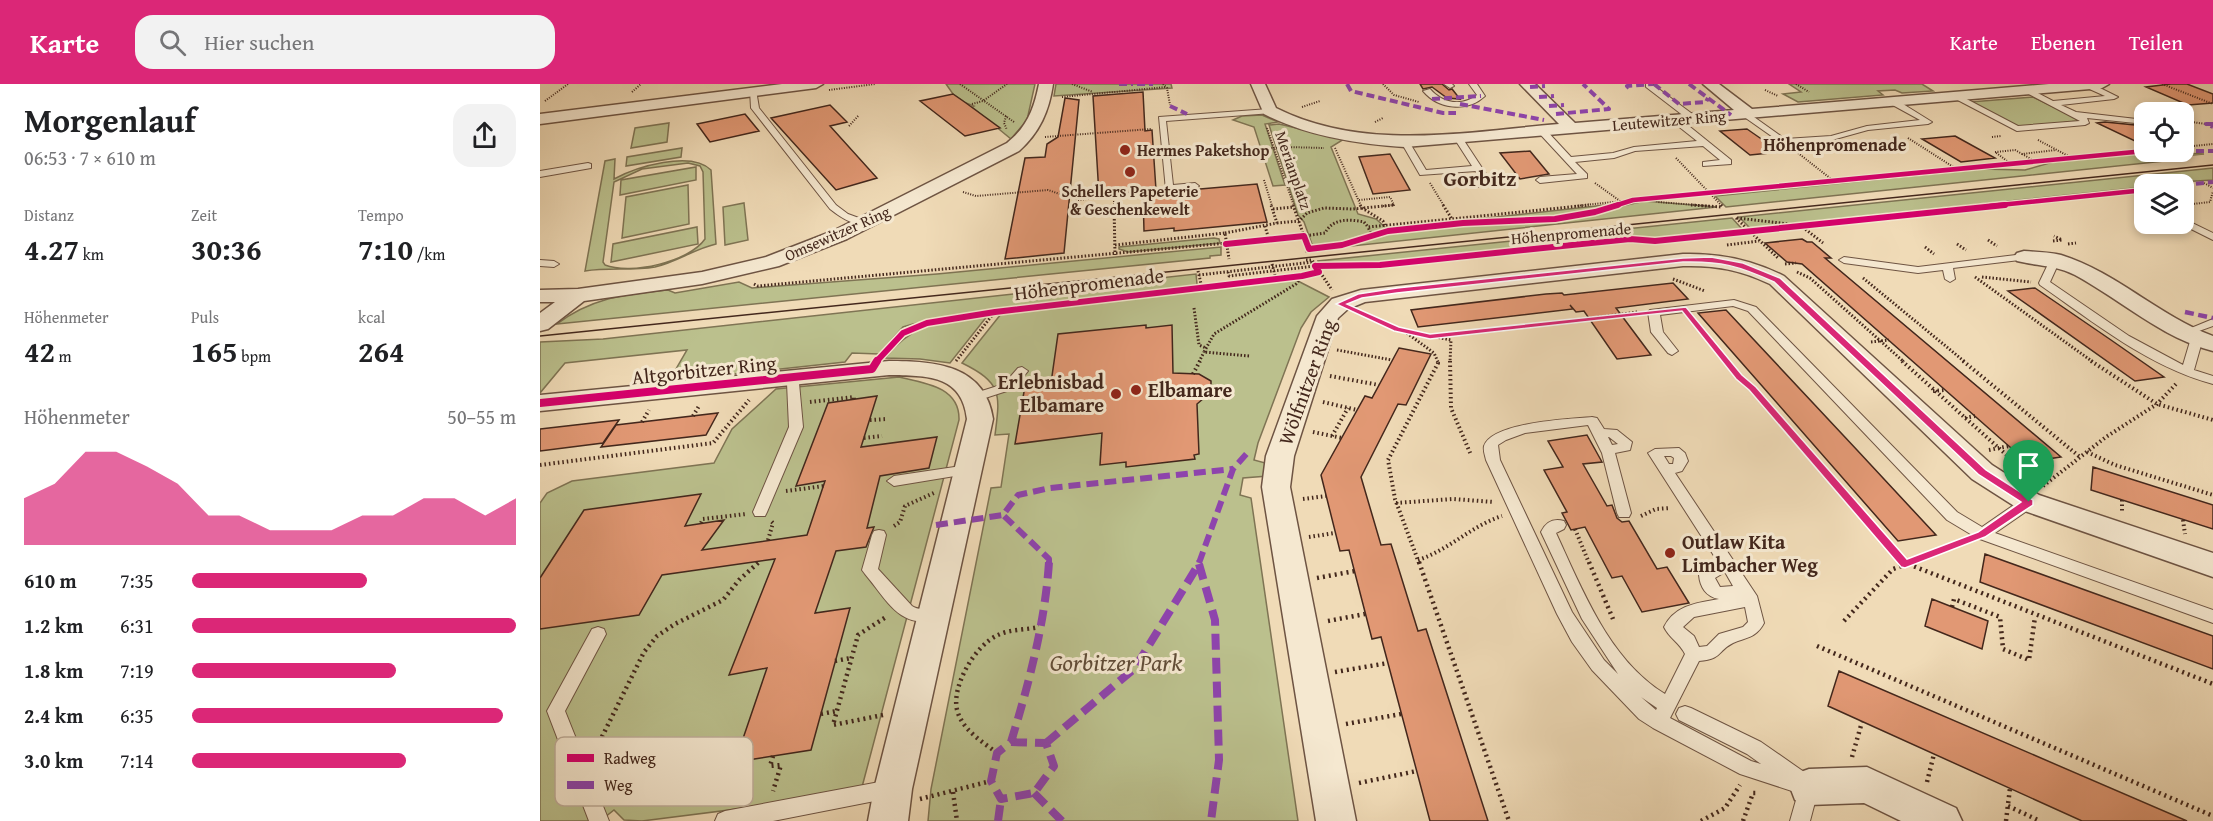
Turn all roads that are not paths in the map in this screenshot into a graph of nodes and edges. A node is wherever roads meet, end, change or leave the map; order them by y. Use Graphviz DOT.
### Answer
graph roads {
  1 [pos="816,84"];
  2 [pos="1258,84"];
  3 [pos="1473,84"];
  4 [pos="1527,84"];
  5 [pos="1710,84"];
  6 [pos="1932,84"];
  7 [pos="1649,85"];
  8 [pos="2095,85"];
  9 [pos="2023,88"];
  10 [pos="709,91"];
  11 [pos="1049,91"];
  12 [pos="1427,91"];
  13 [pos="753,93"];
  14 [pos="1954,96"];
  15 [pos="1892,101"];
  16 [pos="2052,103"];
  17 [pos="1746,114"];
  18 [pos="2074,114"];
  19 [pos="1268,118"];
  20 [pos="540,119"];
  21 [pos="1684,119"];
  22 [pos="2134,121"];
  23 [pos="1571,128"];
  24 [pos="1542,131"];
  25 [pos="1458,138"];
  26 [pos="1405,141"];
  27 [pos="1704,143"];
  28 [pos="1568,160"];
  29 [pos="1706,164"];
  30 [pos="588,166"];
  31 [pos="1478,168"];
  32 [pos="540,174"];
  33 [pos="1540,180"];
  34 [pos="1476,185"];
  35 [pos="1195,186"];
  36 [pos="864,223"];
  37 [pos="2194,227"];
  38 [pos="2213,237"];
  39 [pos="2061,252"];
  40 [pos="2024,257"];
  41 [pos="1844,261"];
  42 [pos="540,263"];
  43 [pos="554,264"];
  44 [pos="1947,266"];
  45 [pos="1950,279"];
  46 [pos="540,296"];
  47 [pos="578,296"];
  48 [pos="544,321"];
  49 [pos="2213,322"];
  50 [pos="2198,338"];
  51 [pos="1672,351"];
  52 [pos="1022,371"];
  53 [pos="2187,373"];
  54 [pos="2213,380"];
  55 [pos="795,390"];
  56 [pos="976,397"];
  57 [pos="540,403"];
  58 [pos="1601,433"];
  59 [pos="1608,450"];
  60 [pos="968,470"];
  61 [pos="1665,470"];
  62 [pos="894,481"];
  63 [pos="2036,488"];
  64 [pos="760,512"];
  65 [pos="1624,513"];
  66 [pos="1567,527"];
  67 [pos="1982,534"];
  68 [pos="879,535"];
  69 [pos="1727,564"];
  70 [pos="2213,565"];
  71 [pos="1747,595"];
  72 [pos="934,614"];
  73 [pos="2213,617"];
  74 [pos="598,634"];
  75 [pos="1694,654"];
  76 [pos="1676,710"];
  77 [pos="1659,722"];
  78 [pos="567,737"];
  79 [pos="1804,804"];
  80 [pos="890,805"];
  81 [pos="594,806"];
  82 [pos="599,821"];
  83 [pos="725,821"];
  84 [pos="1336,821"];
  85 [pos="1942,821"];
  1 -- 13 [label="street"];
  2 -- 19 [label="street"];
  3 -- 12 [label="lane"];
  4 -- 23 [label="street"];
  5 -- 17 [label="street"];
  6 -- 14 [label="street"];
  7 -- 21 [label="lane"];
  8 -- 9 [label="street, Leutewitzer Ring"];
  8 -- 16 [label="lane"];
  9 -- 14 [label="street, Leutewitzer Ring"];
  9 -- 16 [label="lane"];
  10 -- 13 [label="street"];
  10 -- 20 [label="street"];
  11 -- 36 [label="street, Omsewitzer Ring"];
  13 -- 36 [label="lane"];
  14 -- 15 [label="street, Leutewitzer Ring"];
  14 -- 18 [label="lane"];
  15 -- 17 [label="street, Leutewitzer Ring"];
  15 -- 17 [label="lane"];
  16 -- 18 [label="lane"];
  17 -- 21 [label="street, Leutewitzer Ring"];
  18 -- 22 [label="lane"];
  19 -- 26 [label="street, Leutewitzer Ring"];
  19 -- 35 [label="lane"];
  21 -- 23 [label="street, Leutewitzer Ring"];
  21 -- 27 [label="lane"];
  23 -- 24 [label="street, Leutewitzer Ring"];
  24 -- 25 [label="street, Leutewitzer Ring"];
  24 -- 28 [label="lane"];
  25 -- 26 [label="street, Leutewitzer Ring"];
  25 -- 31 [label="lane"];
  26 -- 31 [label="lane"];
  27 -- 28 [label="lane"];
  27 -- 29 [label="lane"];
  28 -- 33 [label="lane"];
  30 -- 32 [label="lane"];
  31 -- 34 [label="lane"];
  36 -- 47 [label="street, Omsewitzer Ring"];
  37 -- 38 [label="lane"];
  39 -- 40 [label="street"];
  39 -- 50 [label="street"];
  39 -- 53 [label="lane"];
  40 -- 44 [label="lane"];
  41 -- 44 [label="lane"];
  42 -- 43 [label="lane"];
  44 -- 45 [label="lane"];
  46 -- 47 [label="street, Omsewitzer Ring"];
  47 -- 48 [label="street"];
  49 -- 50 [label="lane"];
  50 -- 53 [label="lane"];
  51 -- 67 [label="lane"];
  52 -- 56 [label="lane"];
  53 -- 54 [label="lane"];
  55 -- 56 [label="street, Altgorbitzer Ring"];
  55 -- 57 [label="street, Altgorbitzer Ring"];
  55 -- 64 [label="lane"];
  56 -- 60 [label="street"];
  58 -- 59 [label="lane"];
  58 -- 59 [label="lane"];
  58 -- 77 [label="lane"];
  59 -- 65 [label="lane"];
  60 -- 62 [label="lane"];
  60 -- 72 [label="street"];
  61 -- 69 [label="lane"];
  63 -- 67 [label="lane"];
  63 -- 70 [label="street, Wölfnitzer Ring"];
  63 -- 84 [label="street, Wölfnitzer Ring"];
  66 -- 76 [label="lane"];
  67 -- 73 [label="lane"];
  68 -- 72 [label="lane"];
  69 -- 71 [label="lane"];
  69 -- 71 [label="lane"];
  71 -- 75 [label="lane"];
  71 -- 75 [label="lane"];
  72 -- 80 [label="street"];
  74 -- 78 [label="lane"];
  75 -- 76 [label="lane"];
  76 -- 77 [label="lane"];
  76 -- 79 [label="lane"];
  77 -- 79 [label="lane"];
  79 -- 85 [label="street"];
  80 -- 83 [label="lane"];
  81 -- 82 [label="lane"];
}
